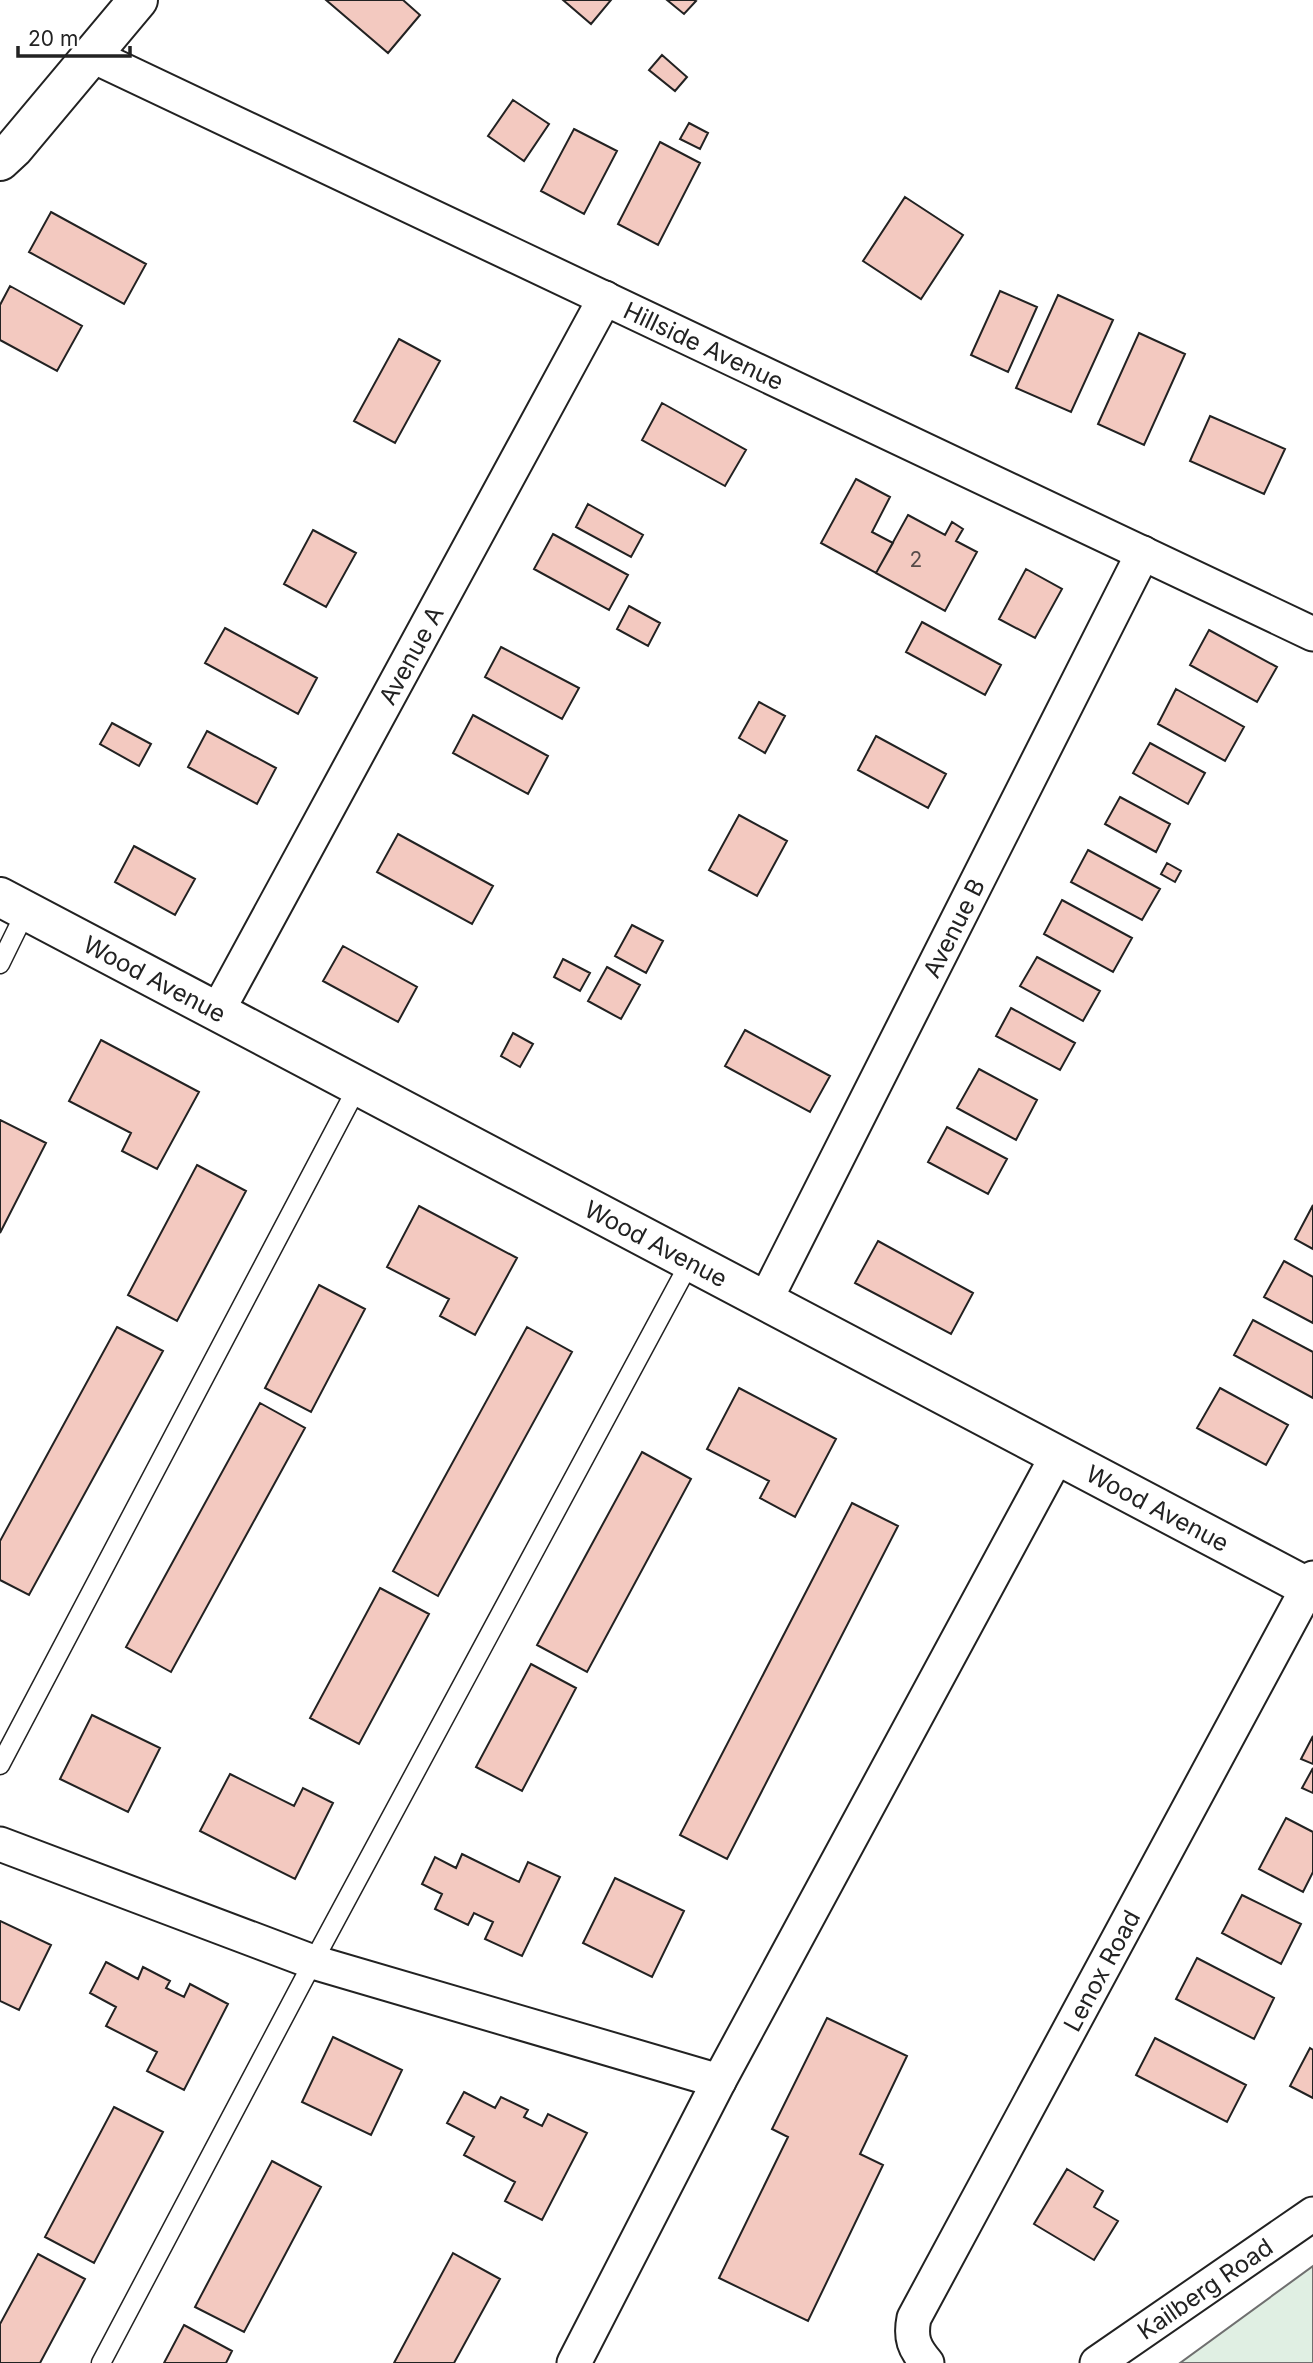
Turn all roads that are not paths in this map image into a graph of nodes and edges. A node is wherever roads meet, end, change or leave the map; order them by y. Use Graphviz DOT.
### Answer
graph roads {
  1 [pos="138,0"];
  2 [pos="93,56"];
  3 [pos="0,161"];
  4 [pos="604,298"];
  5 [pos="1143,553"];
  6 [pos="1313,634"];
  7 [pos="13,904"];
  8 [pos="0,964"];
  9 [pos="217,1012"];
  10 [pos="358,1086"];
  11 [pos="690,1262"];
  12 [pos="765,1301"];
  13 [pos="1057,1456"];
  14 [pos="1311,1585"];
  15 [pos="0,1765"];
  16 [pos="0,1844"];
  17 [pos="313,1962"];
  18 [pos="719,2081"];
  19 [pos="1313,2214"];
  20 [pos="101,2363"];
  21 [pos="574,2363"];
  22 [pos="927,2363"];
  23 [pos="1097,2363"];
  1 -- 2 [label="street"];
  2 -- 3 [label="street"];
  2 -- 4 [label="street, Hillside Avenue"];
  4 -- 5 [label="street, Hillside Avenue"];
  4 -- 9 [label="street, Avenue A"];
  5 -- 6 [label="street, Hillside Avenue"];
  5 -- 12 [label="street, Avenue B"];
  7 -- 8 [label="lane"];
  7 -- 9 [label="street, Wood Avenue"];
  9 -- 10 [label="street, Wood Avenue"];
  10 -- 11 [label="street, Wood Avenue"];
  10 -- 15 [label="lane"];
  11 -- 12 [label="street, Wood Avenue"];
  11 -- 17 [label="lane"];
  12 -- 13 [label="street, Wood Avenue"];
  13 -- 14 [label="street, Wood Avenue"];
  13 -- 18 [label="street"];
  14 -- 22 [label="street, Lenox Road"];
  16 -- 17 [label="street"];
  17 -- 18 [label="street"];
  17 -- 20 [label="lane"];
  18 -- 21 [label="street"];
  19 -- 23 [label="street, Kailberg Road"];
}
